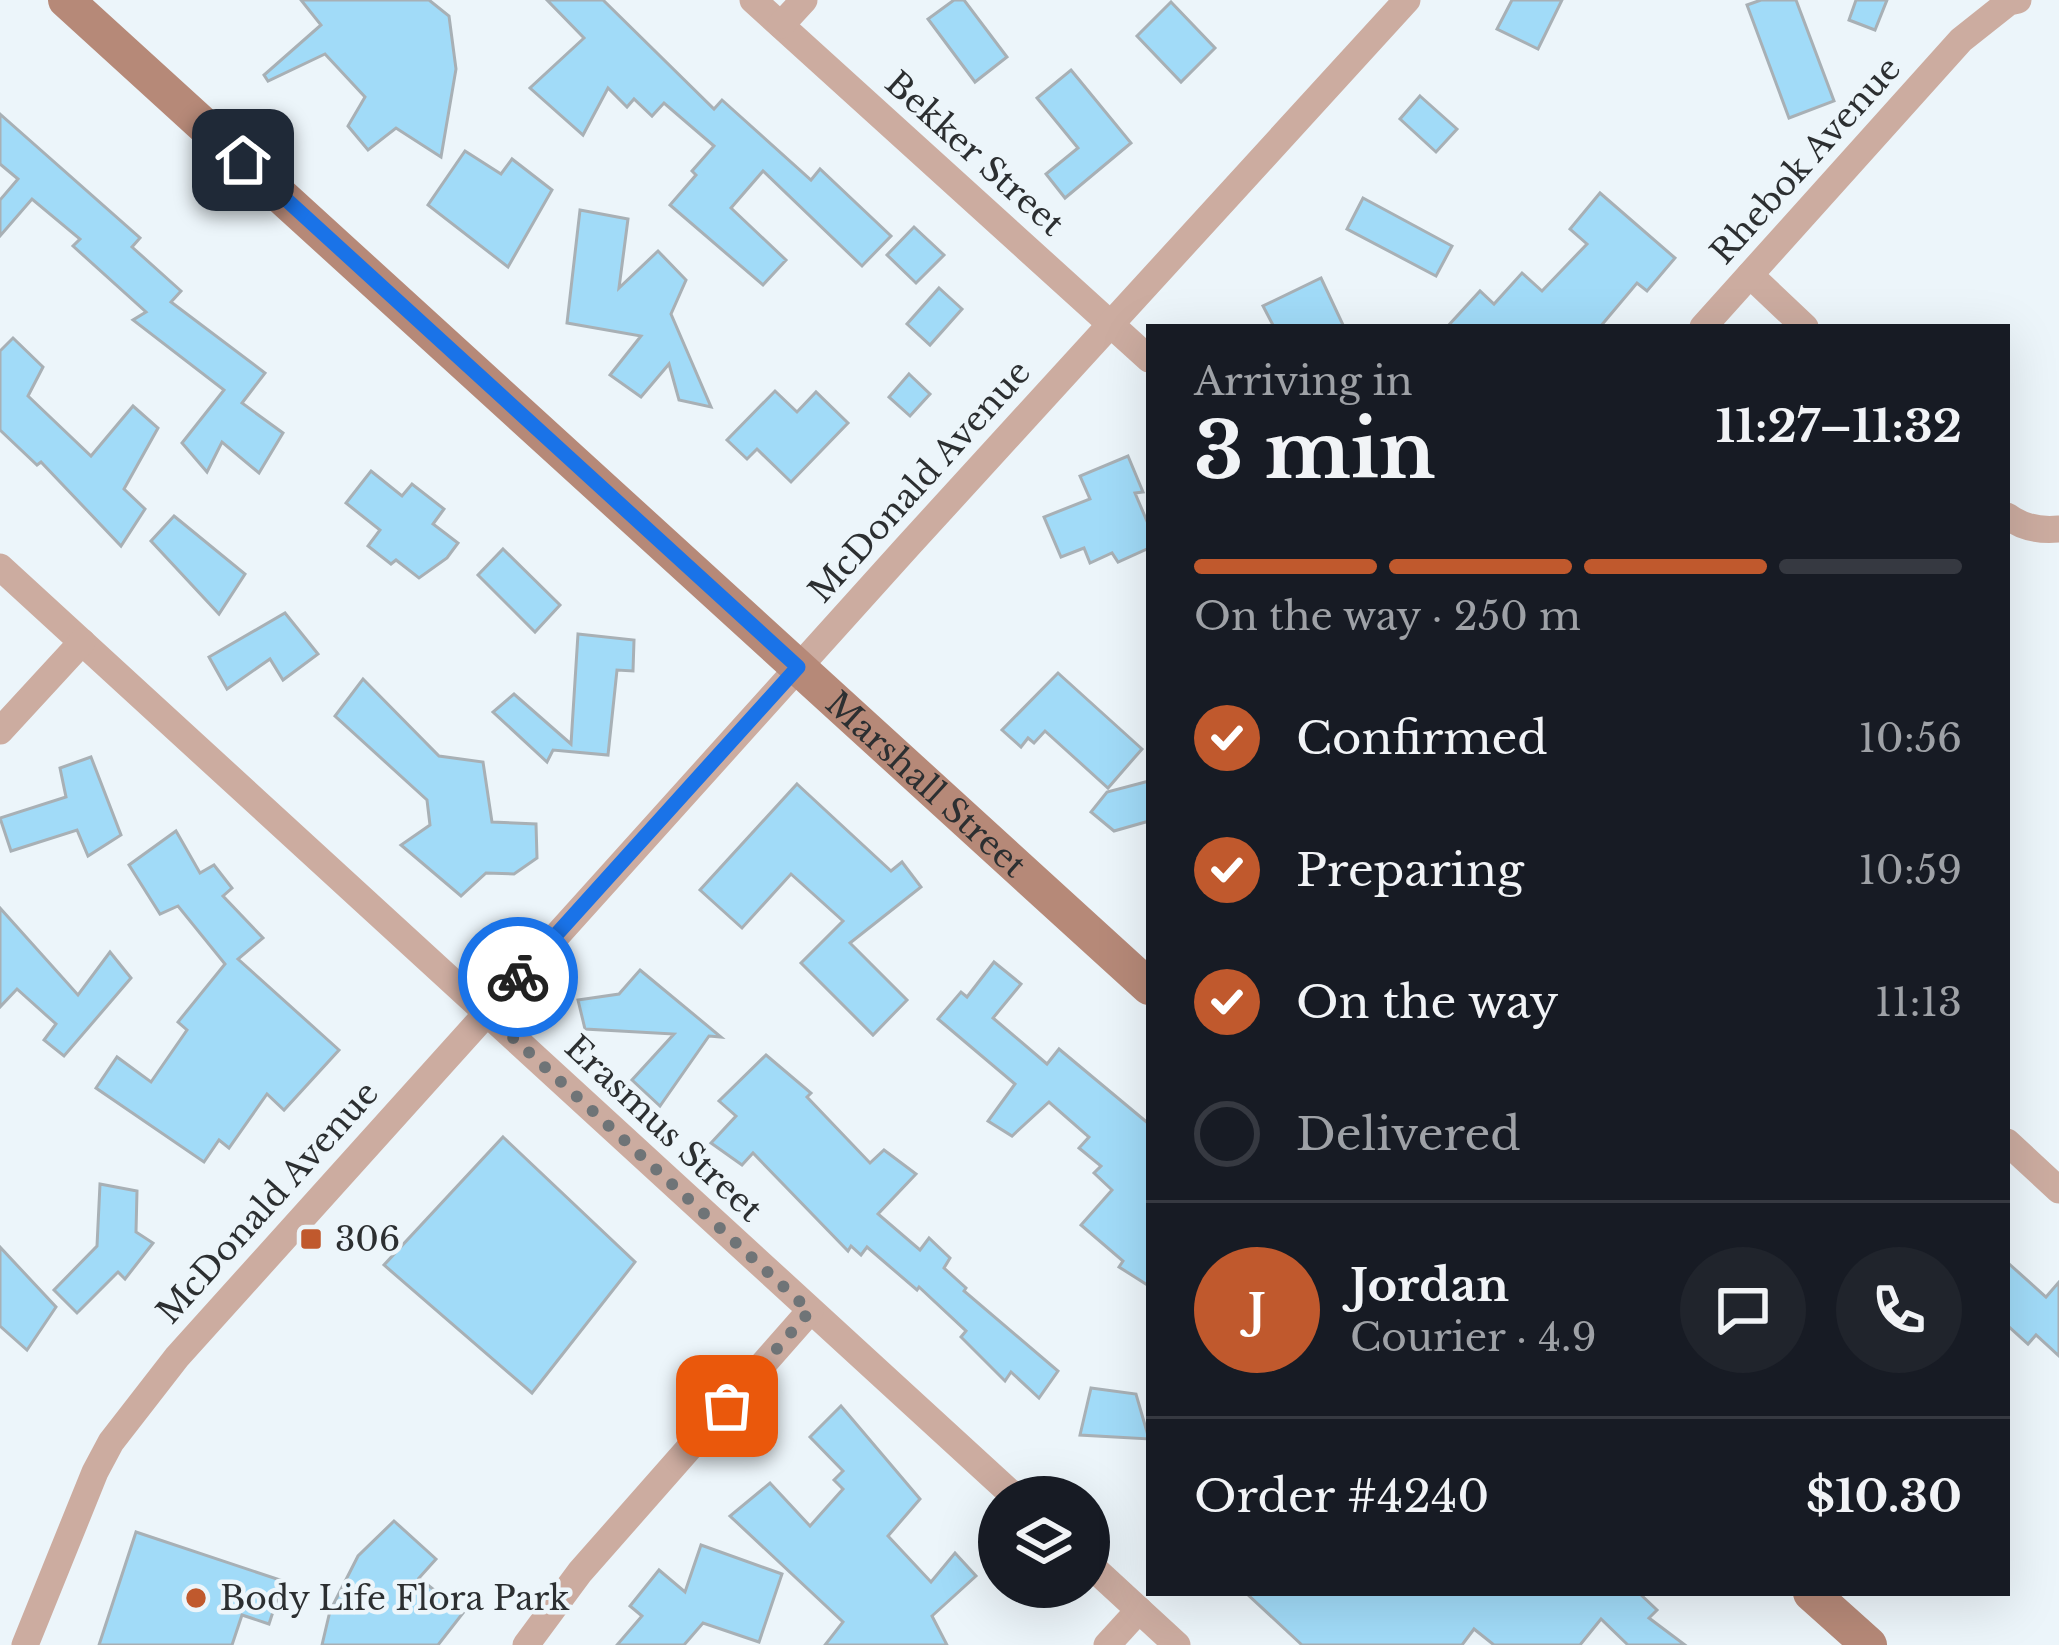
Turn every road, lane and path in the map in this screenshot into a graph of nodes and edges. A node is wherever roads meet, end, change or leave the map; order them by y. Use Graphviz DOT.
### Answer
graph roads {
  1 [pos="66,0"];
  2 [pos="753,0"];
  3 [pos="804,0"];
  4 [pos="1407,0"];
  5 [pos="2018,0"];
  6 [pos="781,26"];
  7 [pos="1750,275"];
  8 [pos="1111,323"];
  9 [pos="1706,324"];
  10 [pos="1802,324"];
  11 [pos="1146,356"];
  12 [pos="2010,518"];
  13 [pos="2059,529"];
  14 [pos="0,568"];
  15 [pos="82,642"];
  16 [pos="798,667"];
  17 [pos="0,730"];
  18 [pos="1146,984"];
  19 [pos="485,1012"];
  20 [pos="2010,1145"];
  21 [pos="2059,1190"];
  22 [pos="810,1311"];
  23 [pos="992,1476"];
  24 [pos="1110,1583"];
  25 [pos="1814,1596"];
  26 [pos="1139,1610"];
  27 [pos="25,1645"];
  28 [pos="526,1645"];
  29 [pos="1107,1645"];
  30 [pos="1177,1645"];
  31 [pos="1869,1645"];
  1 -- 16 [label="street, Marshall Street"];
  2 -- 6 [label="street, Bekker Street"];
  3 -- 6 [label="street"];
  4 -- 8 [label="street, McDonald Avenue"];
  5 -- 7 [label="street, Rhebok Avenue"];
  6 -- 8 [label="street, Bekker Street"];
  7 -- 9 [label="street, Rhebok Avenue"];
  7 -- 10 [label="street"];
  8 -- 11 [label="street, Bekker Street"];
  8 -- 16 [label="street, McDonald Avenue"];
  12 -- 13 [label="street"];
  14 -- 15 [label="street, Erasmus Street"];
  15 -- 17 [label="street"];
  15 -- 19 [label="street, Erasmus Street"];
  16 -- 18 [label="street, Marshall Street"];
  16 -- 19 [label="street, McDonald Avenue"];
  19 -- 22 [label="street, Erasmus Street"];
  19 -- 27 [label="street, McDonald Avenue"];
  20 -- 21 [label="street"];
  22 -- 23 [label="street, Erasmus Street"];
  22 -- 28 [label="street"];
  24 -- 26 [label="street"];
  25 -- 31 [label="street"];
  26 -- 29 [label="street"];
  26 -- 30 [label="street"];
}
